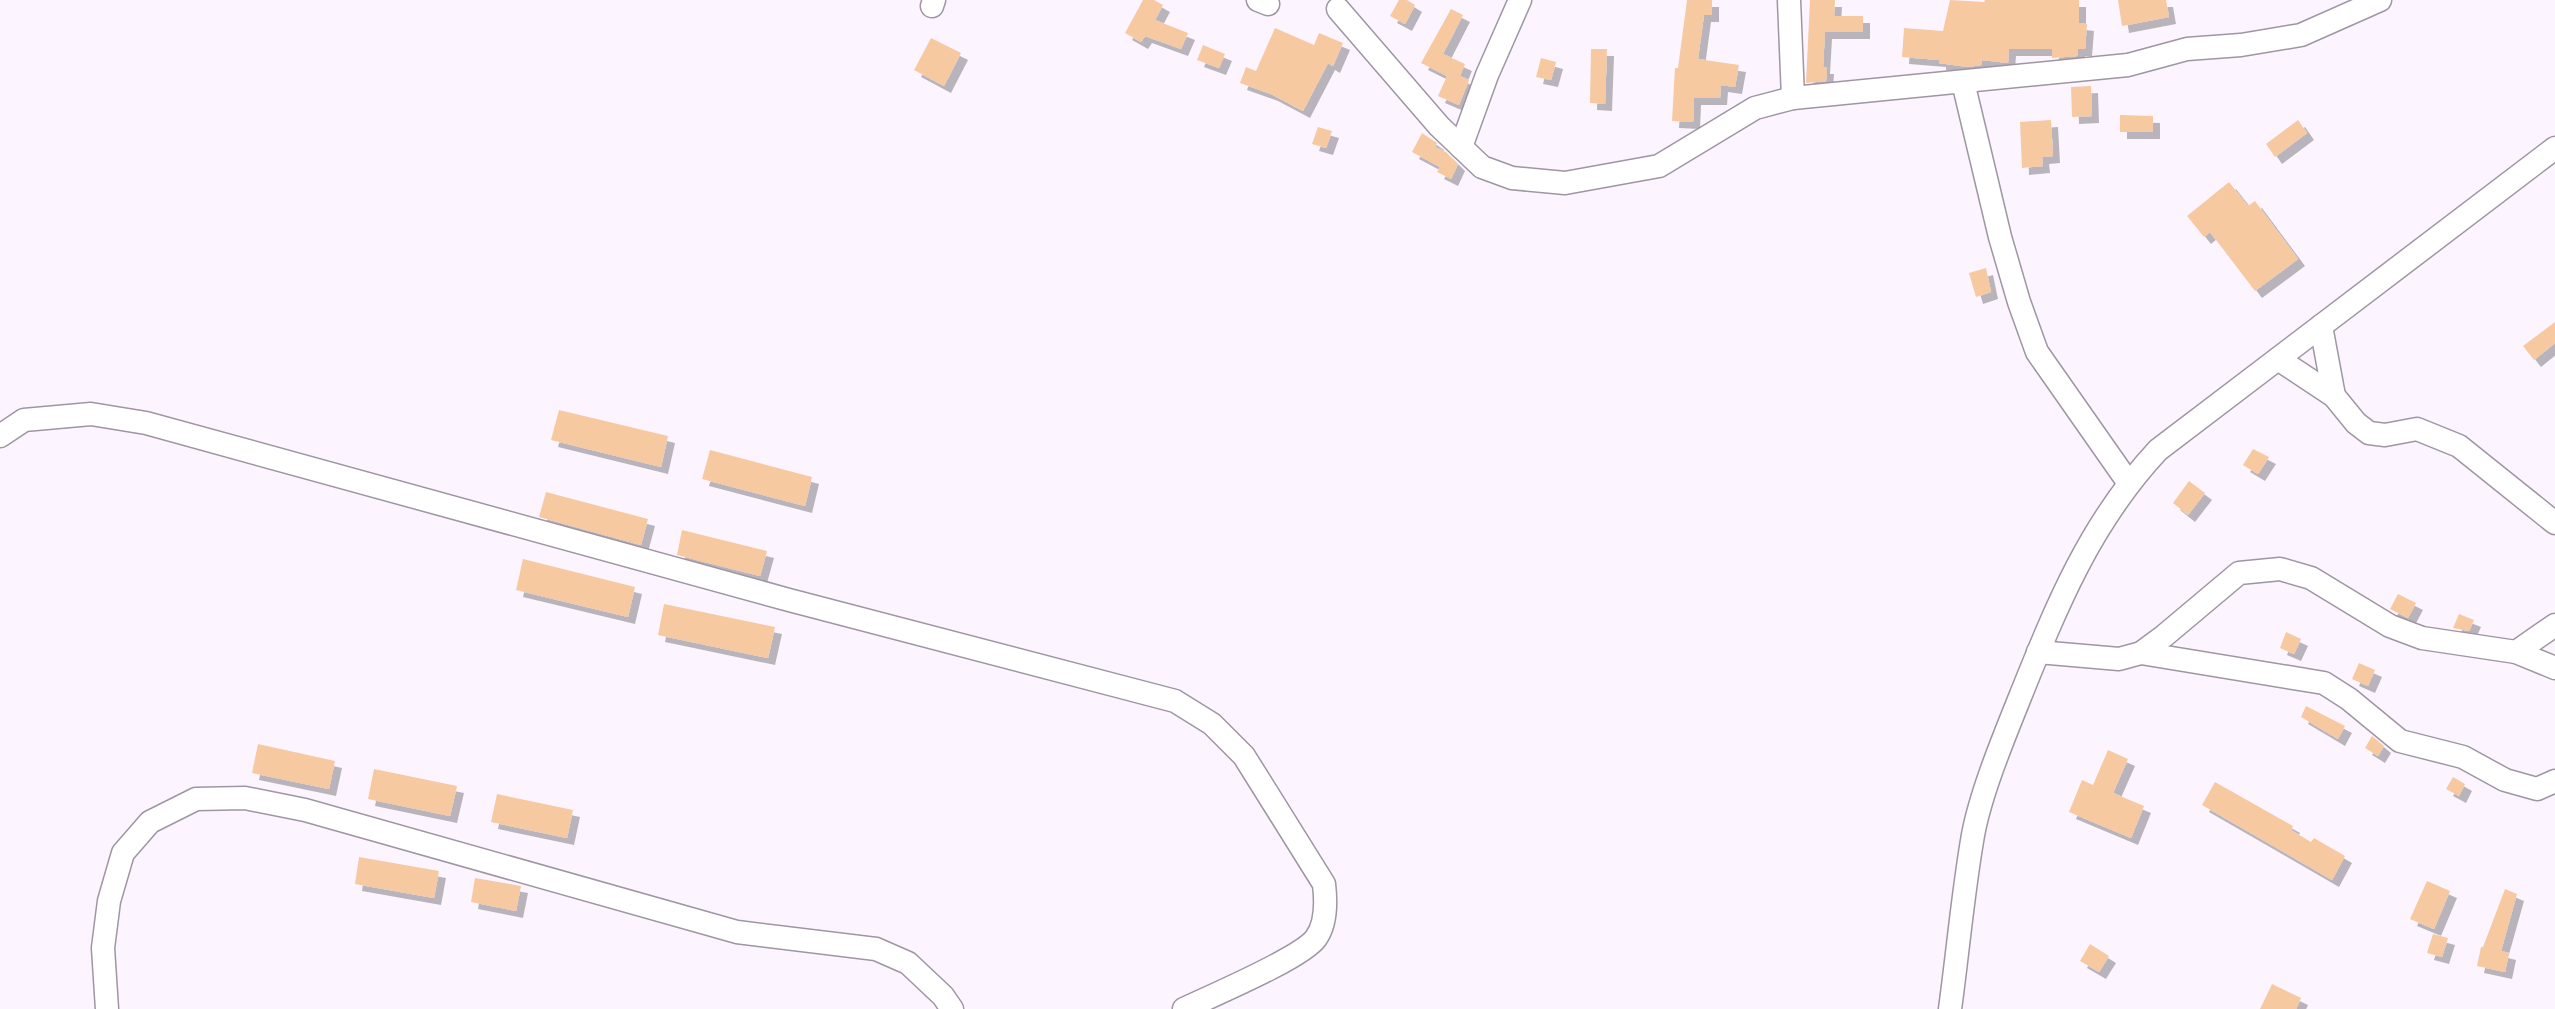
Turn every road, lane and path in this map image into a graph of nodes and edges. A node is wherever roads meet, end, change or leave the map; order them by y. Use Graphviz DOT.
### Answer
graph roads {
  1 [pos="1520,0"];
  2 [pos="1789,0"];
  3 [pos="2380,0"];
  4 [pos="1338,9"];
  5 [pos="1963,82"];
  6 [pos="1793,98"];
  7 [pos="1461,147"];
  8 [pos="2555,148"];
  9 [pos="2321,326"];
  10 [pos="2278,359"];
  11 [pos="2334,396"];
  12 [pos="0,436"];
  13 [pos="2128,482"];
  14 [pos="2555,523"];
  15 [pos="2555,625"];
  16 [pos="2038,652"];
  17 [pos="2516,652"];
  18 [pos="2141,653"];
  19 [pos="2555,668"];
  20 [pos="2554,782"];
  21 [pos="107,1009"];
  22 [pos="952,1009"];
  23 [pos="1184,1009"];
  24 [pos="1950,1009"];
  1 -- 7 [label="street"];
  2 -- 6 [label="street"];
  3 -- 5 [label="street"];
  4 -- 7 [label="street"];
  5 -- 6 [label="street"];
  5 -- 13 [label="street"];
  6 -- 7 [label="street"];
  8 -- 9 [label="street"];
  9 -- 10 [label="street"];
  9 -- 11 [label="street"];
  10 -- 11 [label="street"];
  10 -- 13 [label="street"];
  11 -- 14 [label="street"];
  12 -- 23 [label="street"];
  13 -- 16 [label="street"];
  15 -- 17 [label="street"];
  16 -- 18 [label="street"];
  16 -- 24 [label="street"];
  17 -- 18 [label="street"];
  17 -- 19 [label="street"];
  18 -- 20 [label="street"];
  21 -- 22 [label="street"];
}
